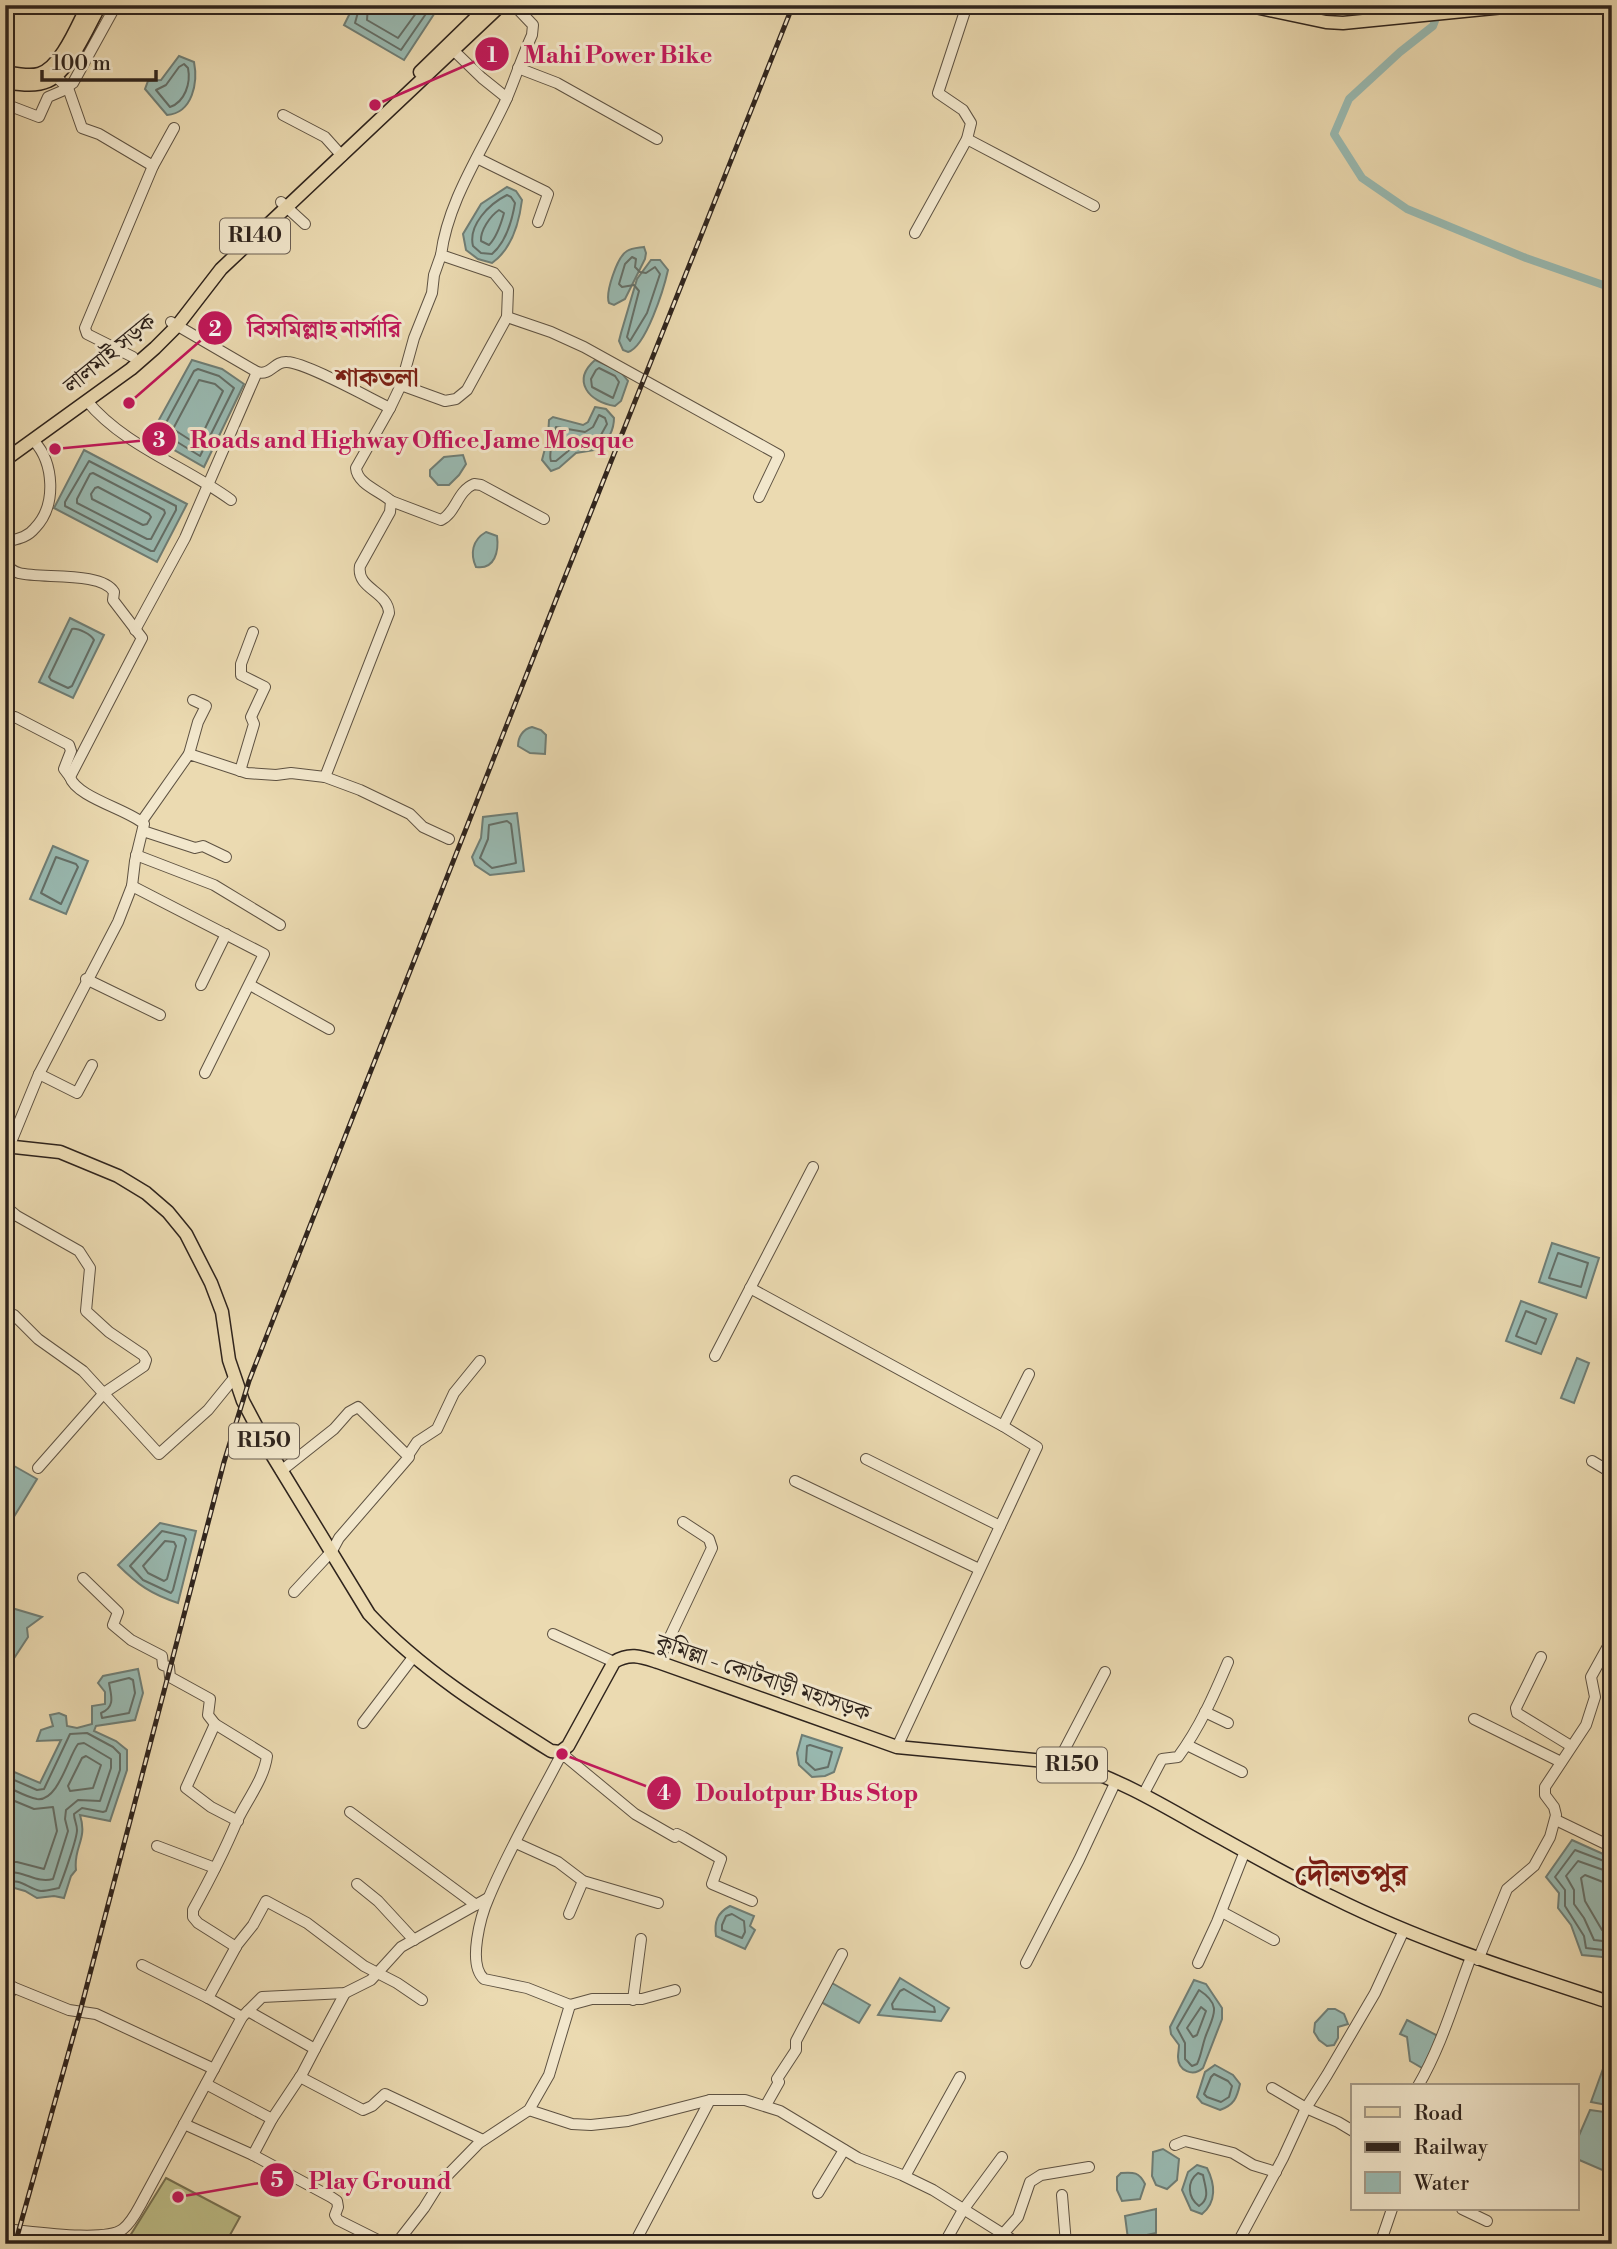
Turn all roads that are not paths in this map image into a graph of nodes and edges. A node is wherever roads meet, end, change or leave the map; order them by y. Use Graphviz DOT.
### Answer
graph roads {
  1 [pos="88,5"];
  2 [pos="100,5"];
  3 [pos="116,5"];
  4 [pos="489,5"];
  5 [pos="501,5"];
  6 [pos="514,5"];
  7 [pos="967,5"];
  8 [pos="1246,5"];
  9 [pos="1524,5"];
  10 [pos="452,48"];
  11 [pos="517,68"];
  12 [pos="5,72"];
  13 [pos="53,73"];
  14 [pos="5,82"];
  15 [pos="68,88"];
  16 [pos="507,98"];
  17 [pos="5,104"];
  18 [pos="283,116"];
  19 [pos="174,128"];
  20 [pos="657,139"];
  21 [pos="967,139"];
  22 [pos="340,153"];
  23 [pos="477,159"];
  24 [pos="153,166"];
  25 [pos="283,204"];
  26 [pos="1094,206"];
  27 [pos="538,222"];
  28 [pos="305,224"];
  29 [pos="915,233"];
  30 [pos="441,255"];
  31 [pos="507,317"];
  32 [pos="174,324"];
  33 [pos="134,358"];
  34 [pos="257,372"];
  35 [pos="401,384"];
  36 [pos="87,401"];
  37 [pos="390,408"];
  38 [pos="34,441"];
  39 [pos="5,452"];
  40 [pos="5,460"];
  41 [pos="208,484"];
  42 [pos="759,497"];
  43 [pos="231,500"];
  44 [pos="391,501"];
  45 [pos="544,519"];
  46 [pos="5,542"];
  47 [pos="5,565"];
  48 [pos="135,630"];
  49 [pos="253,632"];
  50 [pos="193,699"];
  51 [pos="5,720"];
  52 [pos="189,754"];
  53 [pos="240,771"];
  54 [pos="325,777"];
  55 [pos="70,778"];
  56 [pos="143,826"];
  57 [pos="449,839"];
  58 [pos="136,855"];
  59 [pos="226,857"];
  60 [pos="132,886"];
  61 [pos="280,925"];
  62 [pos="226,934"];
  63 [pos="86,979"];
  64 [pos="201,985"];
  65 [pos="250,985"];
  66 [pos="160,1015"];
  67 [pos="329,1030"];
  68 [pos="92,1065"];
  69 [pos="205,1073"];
  70 [pos="39,1074"];
  71 [pos="7,1147"];
  72 [pos="813,1167"];
  73 [pos="5,1176"];
  74 [pos="5,1206"];
  75 [pos="750,1288"];
  76 [pos="5,1326"];
  77 [pos="715,1356"];
  78 [pos="480,1361"];
  79 [pos="1029,1374"];
  80 [pos="234,1378"];
  81 [pos="104,1393"];
  82 [pos="1003,1426"];
  83 [pos="409,1454"];
  84 [pos="866,1460"];
  85 [pos="1592,1461"];
  86 [pos="38,1468"];
  87 [pos="281,1471"];
  88 [pos="1612,1473"];
  89 [pos="795,1481"];
  90 [pos="683,1522"];
  91 [pos="1000,1526"];
  92 [pos="331,1551"];
  93 [pos="979,1569"];
  94 [pos="83,1578"];
  95 [pos="294,1592"];
  96 [pos="553,1634"];
  97 [pos="1612,1640"];
  98 [pos="414,1656"];
  99 [pos="1541,1657"];
  100 [pos="614,1662"];
  101 [pos="658,1662"];
  102 [pos="1227,1662"];
  103 [pos="1105,1672"];
  104 [pos="1205,1712"];
  105 [pos="1474,1719"];
  106 [pos="363,1723"];
  107 [pos="1228,1723"];
  108 [pos="215,1724"];
  109 [pos="1187,1745"];
  110 [pos="1571,1746"];
  111 [pos="897,1747"];
  112 [pos="560,1752"];
  113 [pos="1058,1762"];
  114 [pos="1561,1762"];
  115 [pos="1242,1772"];
  116 [pos="1116,1781"];
  117 [pos="1143,1795"];
  118 [pos="350,1812"];
  119 [pos="1556,1820"];
  120 [pos="237,1821"];
  121 [pos="516,1843"];
  122 [pos="157,1846"];
  123 [pos="1612,1847"];
  124 [pos="1245,1851"];
  125 [pos="215,1868"];
  126 [pos="583,1881"];
  127 [pos="357,1884"];
  128 [pos="488,1898"];
  129 [pos="752,1901"];
  130 [pos="658,1903"];
  131 [pos="476,1905"];
  132 [pos="1222,1912"];
  133 [pos="569,1914"];
  134 [pos="1404,1930"];
  135 [pos="641,1939"];
  136 [pos="414,1940"];
  137 [pos="1274,1940"];
  138 [pos="236,1947"];
  139 [pos="842,1954"];
  140 [pos="1475,1958"];
  141 [pos="1026,1963"];
  142 [pos="1198,1963"];
  143 [pos="142,1965"];
  144 [pos="378,1972"];
  145 [pos="9,1986"];
  146 [pos="675,1990"];
  147 [pos="345,1993"];
  148 [pos="208,1998"];
  149 [pos="422,2000"];
  150 [pos="634,2000"];
  151 [pos="5,2003"];
  152 [pos="1612,2003"];
  153 [pos="570,2005"];
  154 [pos="245,2014"];
  155 [pos="315,2049"];
  156 [pos="214,2069"];
  157 [pos="300,2077"];
  158 [pos="960,2077"];
  159 [pos="206,2084"];
  160 [pos="1419,2084"];
  161 [pos="1272,2088"];
  162 [pos="710,2100"];
  163 [pos="766,2105"];
  164 [pos="1306,2108"];
  165 [pos="529,2110"];
  166 [pos="272,2119"];
  167 [pos="184,2124"];
  168 [pos="1351,2130"];
  169 [pos="484,2140"];
  170 [pos="1175,2146"];
  171 [pos="844,2150"];
  172 [pos="253,2155"];
  173 [pos="1002,2157"];
  174 [pos="1089,2167"];
  175 [pos="1276,2172"];
  176 [pos="905,2176"];
  177 [pos="818,2193"];
  178 [pos="1062,2195"];
  179 [pos="962,2210"];
  180 [pos="1392,2210"];
  181 [pos="1464,2210"];
  182 [pos="1486,2221"];
  183 [pos="5,2229"];
  184 [pos="1002,2235"];
  185 [pos="386,2244"];
  186 [pos="396,2244"];
  187 [pos="634,2244"];
  188 [pos="944,2244"];
  189 [pos="1018,2244"];
  190 [pos="1066,2244"];
  191 [pos="1237,2244"];
  192 [pos="1380,2244"];
  1 -- 13 [label="main road"];
  2 -- 13 [label="main road"];
  3 -- 15 [label="street"];
  4 -- 10 [label="main road, লালমাই সড়ক / R140"];
  5 -- 10 [label="main road, লালমাই সড়ক / R140"];
  6 -- 11 [label="street"];
  7 -- 21 [label="street"];
  8 -- 9 [label="main road"];
  10 -- 16 [label="street"];
  10 -- 22 [label="main road, লালমাই সড়ক / R140"];
  11 -- 16 [label="street"];
  11 -- 20 [label="street"];
  12 -- 13 [label="main road"];
  13 -- 14 [label="main road"];
  13 -- 15 [label="street"];
  15 -- 17 [label="street"];
  15 -- 24 [label="street"];
  16 -- 23 [label="street"];
  18 -- 22 [label="street"];
  19 -- 24 [label="street"];
  21 -- 26 [label="street"];
  21 -- 29 [label="street"];
  22 -- 25 [label="main road, লালমাই সড়ক / R140"];
  23 -- 27 [label="street"];
  23 -- 30 [label="street"];
  24 -- 33 [label="street"];
  25 -- 28 [label="street"];
  25 -- 32 [label="main road, লালমাই সড়ক / R140"];
  30 -- 31 [label="street"];
  30 -- 35 [label="street"];
  31 -- 35 [label="street"];
  31 -- 42 [label="street"];
  32 -- 33 [label="main road, লালমাই সড়ক / R140"];
  32 -- 34 [label="street"];
  32 -- 36 [label="main road, লালমাই সড়ক / R140"];
  33 -- 39 [label="main road, লালমাই সড়ক / R140"];
  34 -- 37 [label="street"];
  34 -- 41 [label="street"];
  35 -- 37 [label="street"];
  36 -- 38 [label="main road, লালমাই সড়ক / R140"];
  36 -- 41 [label="street"];
  37 -- 44 [label="street"];
  38 -- 40 [label="main road, লালমাই সড়ক / R140"];
  38 -- 46 [label="street"];
  41 -- 43 [label="street"];
  41 -- 48 [label="street"];
  44 -- 45 [label="street"];
  44 -- 54 [label="street"];
  47 -- 48 [label="street"];
  48 -- 55 [label="street"];
  49 -- 53 [label="street"];
  50 -- 52 [label="street"];
  51 -- 55 [label="street"];
  52 -- 53 [label="street"];
  52 -- 56 [label="street"];
  53 -- 54 [label="street"];
  54 -- 57 [label="street"];
  55 -- 56 [label="street"];
  56 -- 58 [label="street"];
  56 -- 59 [label="street"];
  58 -- 60 [label="street"];
  58 -- 61 [label="street"];
  60 -- 62 [label="street"];
  60 -- 63 [label="street"];
  62 -- 64 [label="street"];
  62 -- 65 [label="street"];
  63 -- 66 [label="street"];
  63 -- 70 [label="street"];
  65 -- 67 [label="street"];
  65 -- 69 [label="street"];
  68 -- 70 [label="street"];
  70 -- 71 [label="street"];
  71 -- 73 [label="street"];
  71 -- 80 [label="main road, R150"];
  72 -- 75 [label="street"];
  74 -- 81 [label="street"];
  75 -- 77 [label="street"];
  75 -- 82 [label="street"];
  76 -- 81 [label="street"];
  78 -- 83 [label="street"];
  79 -- 82 [label="street"];
  80 -- 81 [label="street"];
  80 -- 87 [label="main road, R150"];
  81 -- 86 [label="street"];
  82 -- 91 [label="street"];
  83 -- 87 [label="street"];
  83 -- 92 [label="street"];
  84 -- 91 [label="street"];
  85 -- 88 [label="street"];
  87 -- 92 [label="main road, R150"];
  89 -- 93 [label="street"];
  90 -- 101 [label="street"];
  91 -- 93 [label="street"];
  92 -- 95 [label="street"];
  92 -- 98 [label="main road, R150"];
  93 -- 111 [label="street"];
  94 -- 108 [label="street"];
  96 -- 100 [label="street"];
  97 -- 110 [label="street"];
  98 -- 106 [label="street"];
  98 -- 112 [label="main road, R150"];
  99 -- 110 [label="street"];
  100 -- 101 [label="main road, কুমিল্লা - কোটবাড়ী মহাসড়ক / R150"];
  100 -- 112 [label="main road"];
  101 -- 111 [label="main road, কুমিল্লা - কোটবাড়ী মহাসড়ক / R150"];
  102 -- 104 [label="street"];
  103 -- 113 [label="street"];
  104 -- 107 [label="street"];
  104 -- 109 [label="street"];
  105 -- 114 [label="street"];
  108 -- 120 [label="street"];
  108 -- 120 [label="street"];
  109 -- 115 [label="street"];
  109 -- 117 [label="street"];
  110 -- 114 [label="street"];
  111 -- 113 [label="main road, কুমিল্লা - কোটবাড়ী মহাসড়ক / R150"];
  112 -- 121 [label="street"];
  112 -- 129 [label="street"];
  113 -- 116 [label="main road, কুমিল্লা - কোটবাড়ী মহাসড়ক / R150"];
  114 -- 119 [label="street"];
  116 -- 117 [label="main road, কুমিল্লা - কোটবাড়ী মহাসড়ক / R150"];
  116 -- 141 [label="street"];
  117 -- 124 [label="main road, কুমিল্লা - কোটবাড়ী মহাসড়ক / R150"];
  118 -- 131 [label="street"];
  119 -- 123 [label="street"];
  119 -- 140 [label="street"];
  120 -- 125 [label="street"];
  121 -- 126 [label="street"];
  121 -- 128 [label="street"];
  122 -- 125 [label="street"];
  124 -- 132 [label="street"];
  124 -- 134 [label="main road, কুমিল্লা - কোটবাড়ী মহাসড়ক / R150"];
  125 -- 138 [label="street"];
  126 -- 130 [label="street"];
  126 -- 133 [label="street"];
  127 -- 136 [label="street"];
  128 -- 131 [label="street"];
  128 -- 153 [label="street"];
  131 -- 136 [label="street"];
  132 -- 137 [label="street"];
  132 -- 142 [label="street"];
  134 -- 140 [label="main road, কুমিল্লা - কোটবাড়ী মহাসড়ক / R150"];
  134 -- 164 [label="street"];
  135 -- 150 [label="street"];
  136 -- 144 [label="street"];
  138 -- 144 [label="street"];
  138 -- 148 [label="street"];
  139 -- 163 [label="street"];
  140 -- 152 [label="main road, কুমিল্লা - কোটবাড়ী মহাসড়ক / R150"];
  140 -- 160 [label="street"];
  143 -- 148 [label="street"];
  144 -- 147 [label="street"];
  144 -- 149 [label="street"];
  145 -- 151 [label="street"];
  145 -- 156 [label="street"];
  146 -- 150 [label="street"];
  147 -- 154 [label="street"];
  147 -- 155 [label="street"];
  148 -- 154 [label="street"];
  150 -- 153 [label="street"];
  153 -- 165 [label="street"];
  154 -- 155 [label="street"];
  154 -- 156 [label="street"];
  155 -- 157 [label="street"];
  156 -- 159 [label="street"];
  157 -- 166 [label="street"];
  157 -- 169 [label="street"];
  158 -- 176 [label="street"];
  159 -- 166 [label="street"];
  159 -- 167 [label="street"];
  161 -- 164 [label="street"];
  162 -- 163 [label="street"];
  162 -- 165 [label="street"];
  162 -- 187 [label="street"];
  163 -- 171 [label="street"];
  164 -- 168 [label="street"];
  164 -- 175 [label="street"];
  165 -- 169 [label="street"];
  166 -- 172 [label="street"];
  167 -- 172 [label="street"];
  167 -- 183 [label="street"];
  169 -- 186 [label="street"];
  170 -- 175 [label="street"];
  171 -- 176 [label="street"];
  171 -- 177 [label="street"];
  172 -- 185 [label="street"];
  173 -- 179 [label="street"];
  174 -- 184 [label="street"];
  175 -- 191 [label="street"];
  176 -- 179 [label="street"];
  178 -- 190 [label="street"];
  179 -- 184 [label="street"];
  179 -- 188 [label="street"];
  180 -- 192 [label="street"];
  181 -- 182 [label="street"];
  184 -- 189 [label="street"];
}
